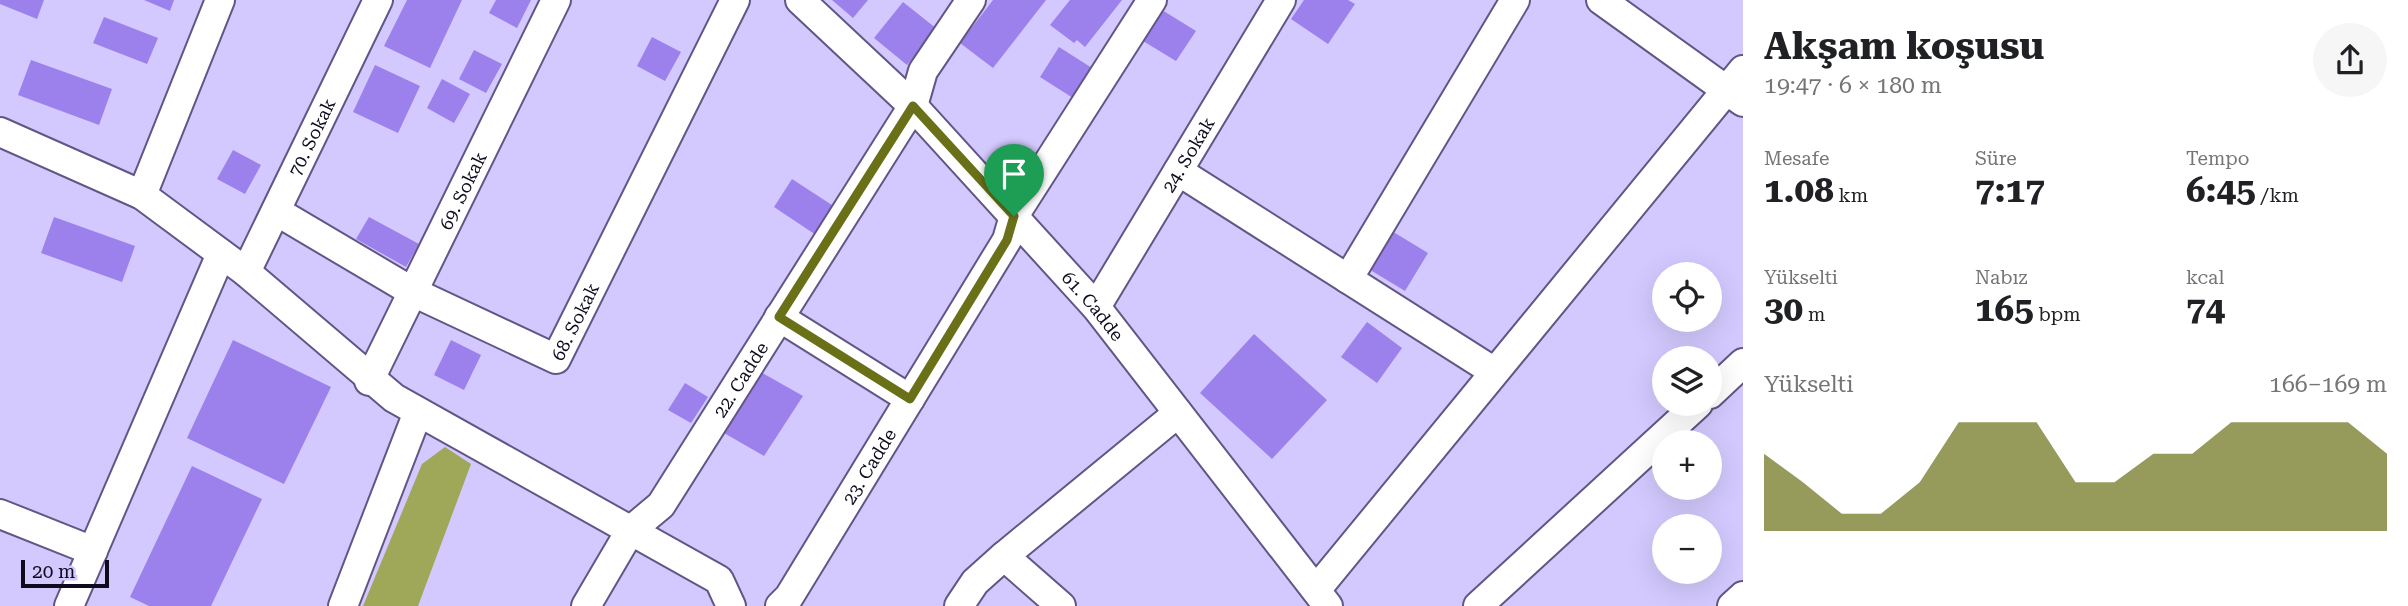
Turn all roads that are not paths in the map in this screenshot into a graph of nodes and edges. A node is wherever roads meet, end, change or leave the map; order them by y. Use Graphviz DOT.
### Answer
graph roads {
  1 [pos="220,0"];
  2 [pos="378,0"];
  3 [pos="556,0"];
  4 [pos="735,0"];
  5 [pos="800,0"];
  6 [pos="971,0"];
  7 [pos="1152,0"];
  8 [pos="1281,0"];
  9 [pos="1515,0"];
  10 [pos="1611,3"];
  11 [pos="1738,87"];
  12 [pos="913,106"];
  13 [pos="0,132"];
  14 [pos="1178,171"];
  15 [pos="142,195"];
  16 [pos="276,211"];
  17 [pos="1014,216"];
  18 [pos="221,254"];
  19 [pos="246,272"];
  20 [pos="1348,279"];
  21 [pos="413,292"];
  22 [pos="1096,307"];
  23 [pos="779,317"];
  24 [pos="1743,363"];
  25 [pos="1493,371"];
  26 [pos="369,381"];
  27 [pos="1722,383"];
  28 [pos="910,399"];
  29 [pos="418,412"];
  30 [pos="1178,413"];
  31 [pos="1685,416"];
  32 [pos="0,514"];
  33 [pos="630,531"];
  34 [pos="93,551"];
  35 [pos="1004,555"];
  36 [pos="1743,596"];
  37 [pos="1322,598"];
  38 [pos="69,606"];
  39 [pos="343,606"];
  40 [pos="586,606"];
  41 [pos="731,606"];
  42 [pos="780,606"];
  43 [pos="959,606"];
  44 [pos="1061,606"];
  45 [pos="1478,606"];
  46 [pos="1732,606"];
  1 -- 15 [label="street"];
  2 -- 16 [label="street, 70. Sokak"];
  3 -- 21 [label="street, 69. Sokak"];
  4 -- 21 [label="street, 68. Sokak"];
  5 -- 12 [label="street, 61. Cadde"];
  6 -- 12 [label="street, 22. Cadde"];
  7 -- 17 [label="street, 23. Cadde"];
  8 -- 14 [label="street, 24. Sokak"];
  9 -- 20 [label="street"];
  10 -- 11 [label="street"];
  11 -- 25 [label="street"];
  12 -- 17 [label="street, 61. Cadde"];
  12 -- 23 [label="street, 22. Cadde"];
  13 -- 15 [label="street"];
  14 -- 20 [label="street"];
  14 -- 22 [label="street, 24. Sokak"];
  15 -- 18 [label="street"];
  16 -- 19 [label="street, 70. Sokak"];
  16 -- 21 [label="street, 68. Sokak"];
  17 -- 22 [label="street, 61. Cadde"];
  17 -- 28 [label="street, 23. Cadde"];
  18 -- 19 [label="street"];
  18 -- 34 [label="street"];
  19 -- 26 [label="street"];
  20 -- 25 [label="street"];
  21 -- 26 [label="street, 69. Sokak"];
  22 -- 30 [label="street, 61. Cadde"];
  23 -- 28 [label="street"];
  23 -- 33 [label="street, 22. Cadde"];
  24 -- 27 [label="street"];
  25 -- 37 [label="street"];
  26 -- 29 [label="street"];
  28 -- 42 [label="street, 23. Cadde"];
  29 -- 33 [label="street"];
  29 -- 39 [label="street"];
  30 -- 35 [label="street"];
  30 -- 37 [label="street, 61. Cadde"];
  31 -- 45 [label="street"];
  32 -- 34 [label="street"];
  33 -- 40 [label="street, 22. Cadde"];
  33 -- 41 [label="street"];
  34 -- 38 [label="street"];
  35 -- 43 [label="street"];
  35 -- 44 [label="street"];
  36 -- 46 [label="street"];
}
